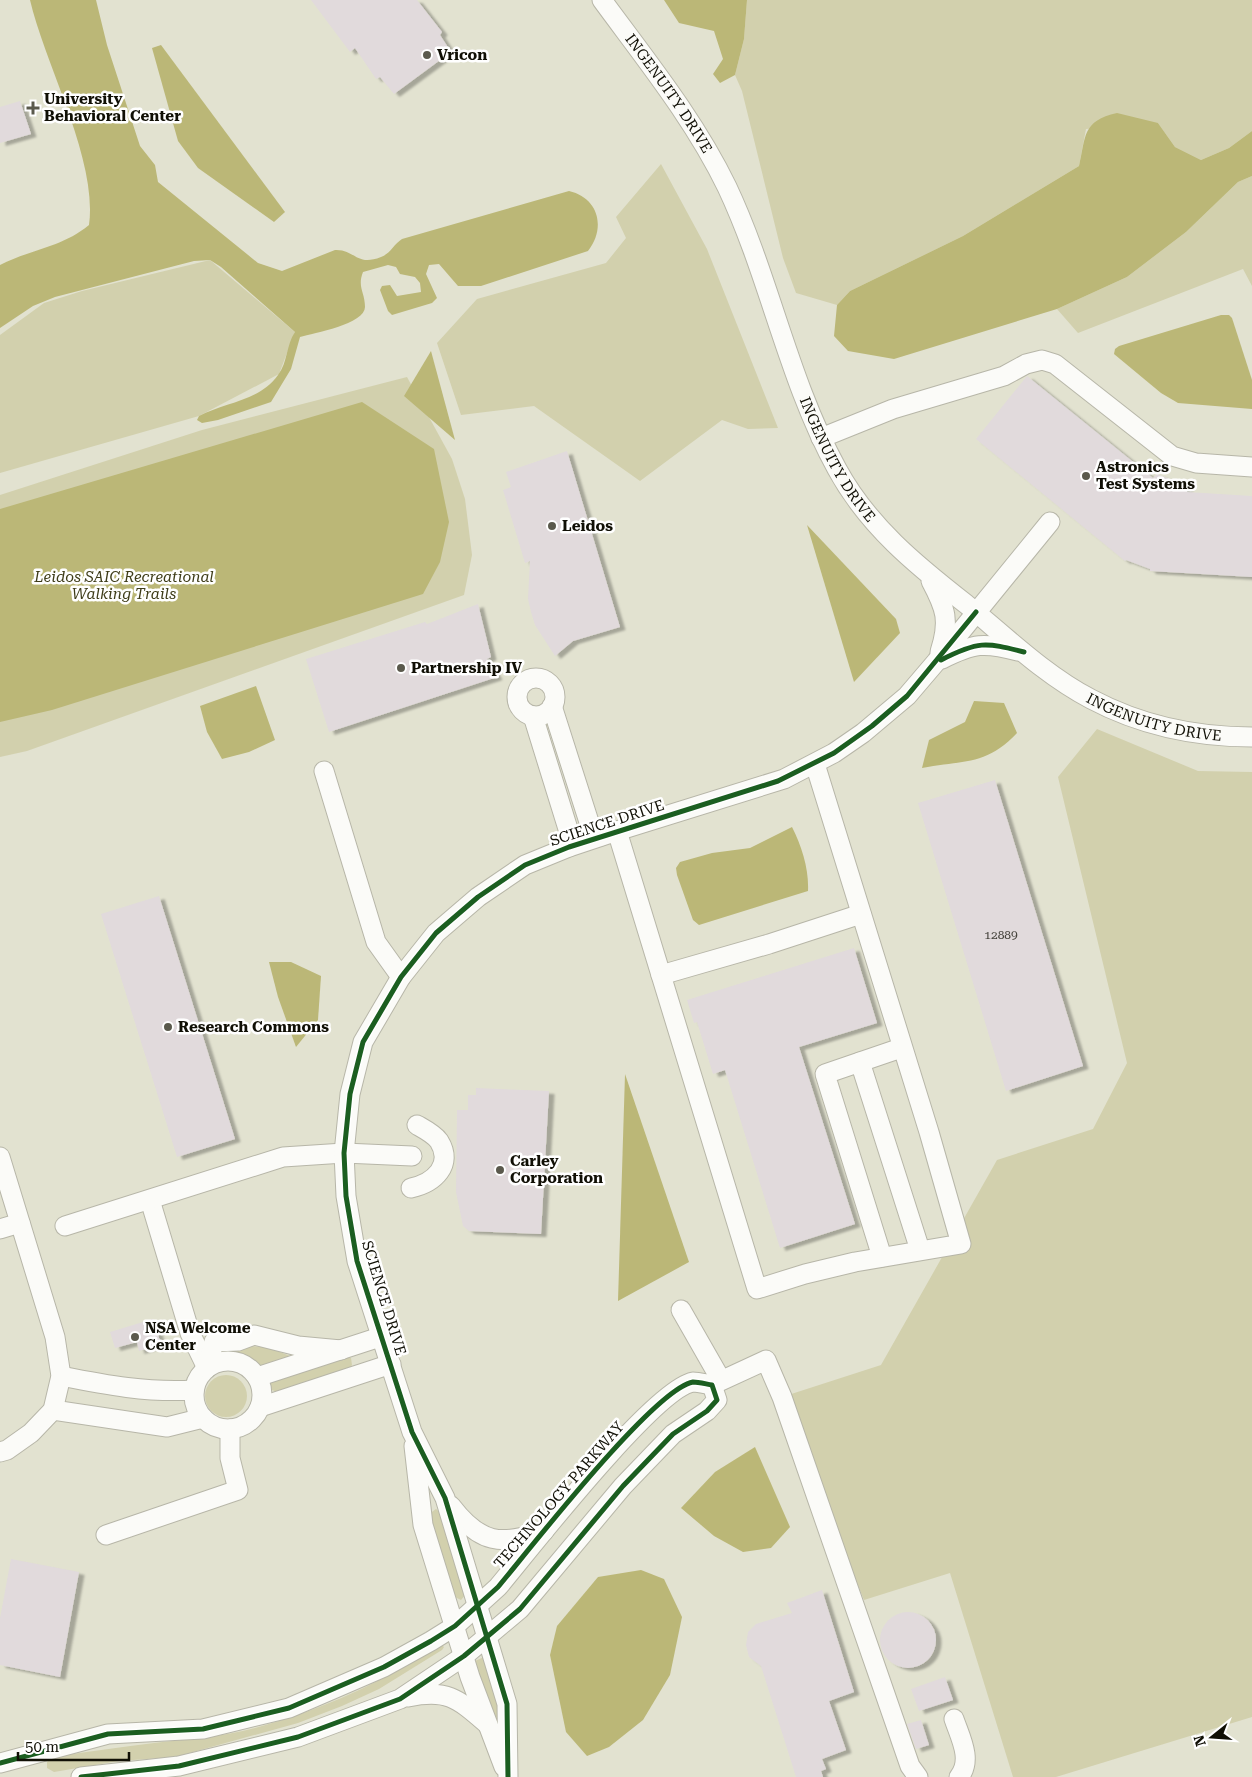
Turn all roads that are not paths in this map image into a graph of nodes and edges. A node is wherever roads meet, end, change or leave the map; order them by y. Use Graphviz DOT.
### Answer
graph roads {
  1 [pos="602,0"];
  2 [pos="821,438"];
  3 [pos="1252,467"];
  4 [pos="1050,522"];
  5 [pos="928,574"];
  6 [pos="976,612"];
  7 [pos="1024,652"];
  8 [pos="936,662"];
  9 [pos="552,706"];
  10 [pos="533,716"];
  11 [pos="1252,738"];
  12 [pos="815,764"];
  13 [pos="324,771"];
  14 [pos="609,833"];
  15 [pos="569,846"];
  16 [pos="861,914"];
  17 [pos="661,975"];
  18 [pos="401,977"];
  19 [pos="902,1048"];
  20 [pos="860,1062"];
  21 [pos="417,1125"];
  22 [pos="344,1153"];
  23 [pos="412,1156"];
  24 [pos="0,1157"];
  25 [pos="411,1188"];
  26 [pos="150,1200"];
  27 [pos="20,1222"];
  28 [pos="65,1226"];
  29 [pos="0,1229"];
  30 [pos="920,1250"];
  31 [pos="882,1257"];
  32 [pos="681,1310"];
  33 [pos="383,1336"];
  34 [pos="341,1350"];
  35 [pos="391,1364"];
  36 [pos="207,1368"];
  37 [pos="61,1376"];
  38 [pos="257,1377"];
  39 [pos="716,1383"];
  40 [pos="194,1390"];
  41 [pos="260,1407"];
  42 [pos="53,1410"];
  43 [pos="203,1418"];
  44 [pos="230,1429"];
  45 [pos="412,1432"];
  46 [pos="0,1452"];
  47 [pos="444,1498"];
  48 [pos="546,1530"];
  49 [pos="106,1535"];
  50 [pos="478,1606"];
  51 [pos="455,1626"];
  52 [pos="487,1636"];
  53 [pos="464,1656"];
  54 [pos="400,1698"];
  55 [pos="954,1719"];
  56 [pos="486,1723"];
  57 [pos="2,1765"];
  58 [pos="81,1777"];
  59 [pos="508,1777"];
  60 [pos="918,1777"];
  61 [pos="959,1777"];
  1 -- 2 [label="street, INGENUITY DRIVE"];
  2 -- 3 [label="street"];
  2 -- 5 [label="street, INGENUITY DRIVE"];
  4 -- 6 [label="street, SCIENCE DRIVE"];
  5 -- 6 [label="street, INGENUITY DRIVE"];
  5 -- 8 [label="street"];
  6 -- 7 [label="street, INGENUITY DRIVE"];
  6 -- 8 [label="street, SCIENCE DRIVE"];
  7 -- 8 [label="street"];
  7 -- 11 [label="street, INGENUITY DRIVE"];
  8 -- 12 [label="street, SCIENCE DRIVE"];
  9 -- 10 [label="street"];
  9 -- 10 [label="street"];
  9 -- 14 [label="street"];
  10 -- 15 [label="street"];
  12 -- 14 [label="street, SCIENCE DRIVE"];
  12 -- 16 [label="street"];
  13 -- 18 [label="street"];
  14 -- 15 [label="street, SCIENCE DRIVE"];
  14 -- 17 [label="street"];
  15 -- 18 [label="street, SCIENCE DRIVE"];
  16 -- 17 [label="street"];
  16 -- 19 [label="street"];
  17 -- 31 [label="street"];
  18 -- 22 [label="street, SCIENCE DRIVE"];
  19 -- 20 [label="street"];
  19 -- 30 [label="street"];
  20 -- 30 [label="street"];
  20 -- 31 [label="street"];
  21 -- 25 [label="street"];
  22 -- 23 [label="street"];
  22 -- 26 [label="street"];
  22 -- 33 [label="street, SCIENCE DRIVE"];
  24 -- 27 [label="street"];
  26 -- 28 [label="street"];
  26 -- 36 [label="street"];
  27 -- 29 [label="street"];
  27 -- 37 [label="street"];
  30 -- 31 [label="street"];
  32 -- 39 [label="street"];
  33 -- 34 [label="street"];
  33 -- 35 [label="street, SCIENCE DRIVE"];
  34 -- 36 [label="street"];
  34 -- 38 [label="street"];
  35 -- 41 [label="street"];
  35 -- 45 [label="street, SCIENCE DRIVE"];
  36 -- 38 [label="street"];
  36 -- 40 [label="street"];
  37 -- 40 [label="street"];
  37 -- 42 [label="street"];
  38 -- 41 [label="street"];
  39 -- 48 [label="street, TECHNOLOGY PARKWAY"];
  39 -- 52 [label="street"];
  39 -- 60 [label="street"];
  40 -- 43 [label="street"];
  41 -- 44 [label="street"];
  42 -- 43 [label="street"];
  42 -- 46 [label="street"];
  43 -- 44 [label="street"];
  44 -- 49 [label="street"];
  45 -- 47 [label="street, SCIENCE DRIVE"];
  45 -- 51 [label="street, SCIENCE DRIVE"];
  47 -- 48 [label="street"];
  47 -- 50 [label="street, SCIENCE DRIVE"];
  48 -- 50 [label="street, TECHNOLOGY PARKWAY"];
  50 -- 51 [label="street, TECHNOLOGY PARKWAY"];
  50 -- 52 [label="street, SCIENCE DRIVE"];
  51 -- 53 [label="street, SCIENCE DRIVE"];
  51 -- 57 [label="street, TECHNOLOGY PARKWAY"];
  52 -- 53 [label="street"];
  52 -- 59 [label="street, SCIENCE DRIVE"];
  53 -- 54 [label="street"];
  53 -- 56 [label="street, SCIENCE DRIVE"];
  54 -- 56 [label="street"];
  54 -- 58 [label="street"];
  55 -- 61 [label="street"];
  56 -- 59 [label="street, SCIENCE DRIVE"];
}
